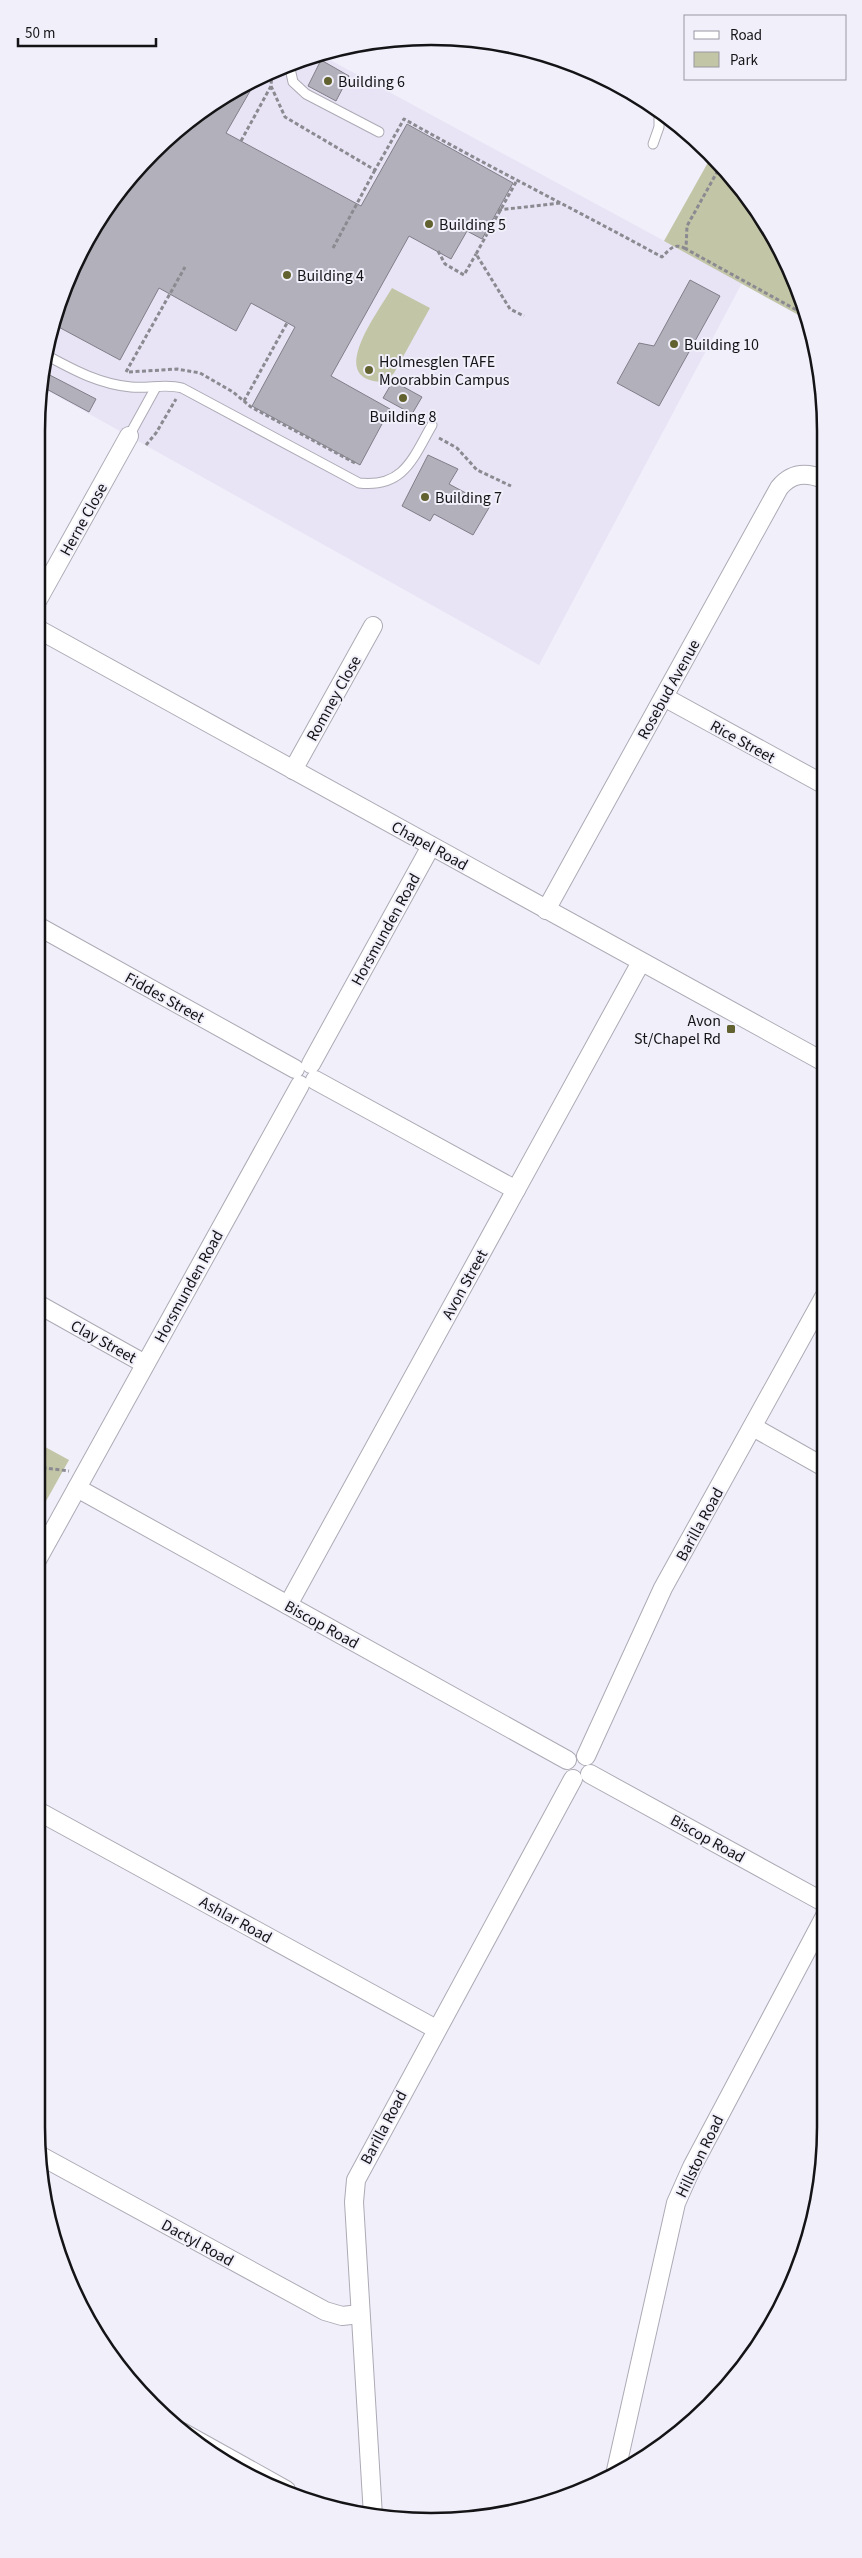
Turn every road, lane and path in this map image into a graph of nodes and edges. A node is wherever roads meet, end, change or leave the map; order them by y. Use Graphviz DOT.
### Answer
graph roads {
  1 [pos="290,71"];
  2 [pos="271,80"];
  3 [pos="271,86"];
  4 [pos="659,120"];
  5 [pos="378,132"];
  6 [pos="241,141"];
  7 [pos="653,144"];
  8 [pos="375,170"];
  9 [pos="717,172"];
  10 [pos="516,182"];
  11 [pos="562,203"];
  12 [pos="499,209"];
  13 [pos="333,248"];
  14 [pos="686,249"];
  15 [pos="438,251"];
  16 [pos="476,254"];
  17 [pos="185,267"];
  18 [pos="798,311"];
  19 [pos="524,316"];
  20 [pos="287,323"];
  21 [pos="52,358"];
  22 [pos="126,372"];
  23 [pos="195,372"];
  24 [pos="156,387"];
  25 [pos="182,388"];
  26 [pos="244,401"];
  27 [pos="430,428"];
  28 [pos="129,436"];
  29 [pos="146,445"];
  30 [pos="817,477"];
  31 [pos="511,486"];
  32 [pos="45,586"];
  33 [pos="373,626"];
  34 [pos="45,633"];
  35 [pos="664,697"];
  36 [pos="293,770"];
  37 [pos="817,781"];
  38 [pos="431,846"];
  39 [pos="546,910"];
  40 [pos="45,930"];
  41 [pos="641,962"];
  42 [pos="817,1058"];
  43 [pos="305,1074"];
  44 [pos="516,1190"];
  45 [pos="45,1309"];
  46 [pos="817,1310"];
  47 [pos="145,1364"];
  48 [pos="753,1427"];
  49 [pos="817,1463"];
  50 [pos="45,1467"];
  51 [pos="80,1482"];
  52 [pos="45,1546"];
  53 [pos="288,1605"];
  54 [pos="586,1756"];
  55 [pos="567,1760"];
  56 [pos="590,1774"];
  57 [pos="573,1779"];
  58 [pos="45,1815"];
  59 [pos="817,1899"];
  60 [pos="817,1931"];
  61 [pos="436,2029"];
  62 [pos="47,2159"];
  63 [pos="360,2314"];
  64 [pos="617,2465"];
  65 [pos="369,2508"];
  1 -- 5 [label="lane"];
  2 -- 3 [label="path"];
  3 -- 6 [label="path"];
  3 -- 8 [label="path"];
  4 -- 7 [label="lane"];
  8 -- 10 [label="path"];
  8 -- 13 [label="path"];
  9 -- 14 [label="path"];
  10 -- 11 [label="path"];
  10 -- 12 [label="path"];
  11 -- 12 [label="path"];
  11 -- 14 [label="path"];
  12 -- 16 [label="path"];
  14 -- 18 [label="path"];
  15 -- 16 [label="path"];
  16 -- 19 [label="path"];
  17 -- 22 [label="path"];
  20 -- 26 [label="path"];
  21 -- 24 [label="lane"];
  23 -- 25 [label="path"];
  24 -- 25 [label="lane"];
  24 -- 28 [label="lane"];
  25 -- 27 [label="lane"];
  25 -- 29 [label="path"];
  27 -- 31 [label="path"];
  28 -- 32 [label="street, Herne Close"];
  30 -- 35 [label="street, Rosebud Avenue"];
  33 -- 36 [label="street, Romney Close"];
  34 -- 36 [label="street, Chapel Road"];
  35 -- 37 [label="street, Rice Street"];
  35 -- 39 [label="street, Rosebud Avenue"];
  36 -- 38 [label="street, Chapel Road"];
  38 -- 39 [label="street, Chapel Road"];
  38 -- 43 [label="street, Horsmunden Road"];
  39 -- 41 [label="street, Chapel Road"];
  40 -- 43 [label="street, Fiddes Street"];
  41 -- 42 [label="street, Chapel Road"];
  41 -- 44 [label="street, Avon Street"];
  43 -- 44 [label="street, Fiddes Street"];
  43 -- 47 [label="street, Horsmunden Road"];
  44 -- 53 [label="street, Avon Street"];
  45 -- 47 [label="street, Clay Street"];
  46 -- 48 [label="street, Barilla Road"];
  47 -- 51 [label="street, Horsmunden Road"];
  48 -- 49 [label="street"];
  48 -- 54 [label="street, Barilla Road"];
  50 -- 51 [label="path"];
  51 -- 52 [label="street, Horsmunden Road"];
  51 -- 53 [label="street, Biscop Road"];
  53 -- 55 [label="street, Biscop Road"];
  54 -- 55 [label="street"];
  54 -- 56 [label="street"];
  55 -- 57 [label="street"];
  56 -- 57 [label="street"];
  56 -- 59 [label="street, Biscop Road"];
  57 -- 61 [label="street, Barilla Road"];
  58 -- 61 [label="street, Ashlar Road"];
  60 -- 64 [label="street, Hillston Road"];
  61 -- 63 [label="street, Barilla Road"];
  62 -- 63 [label="street, Dactyl Road"];
  63 -- 65 [label="street, Barilla Road"];
}
